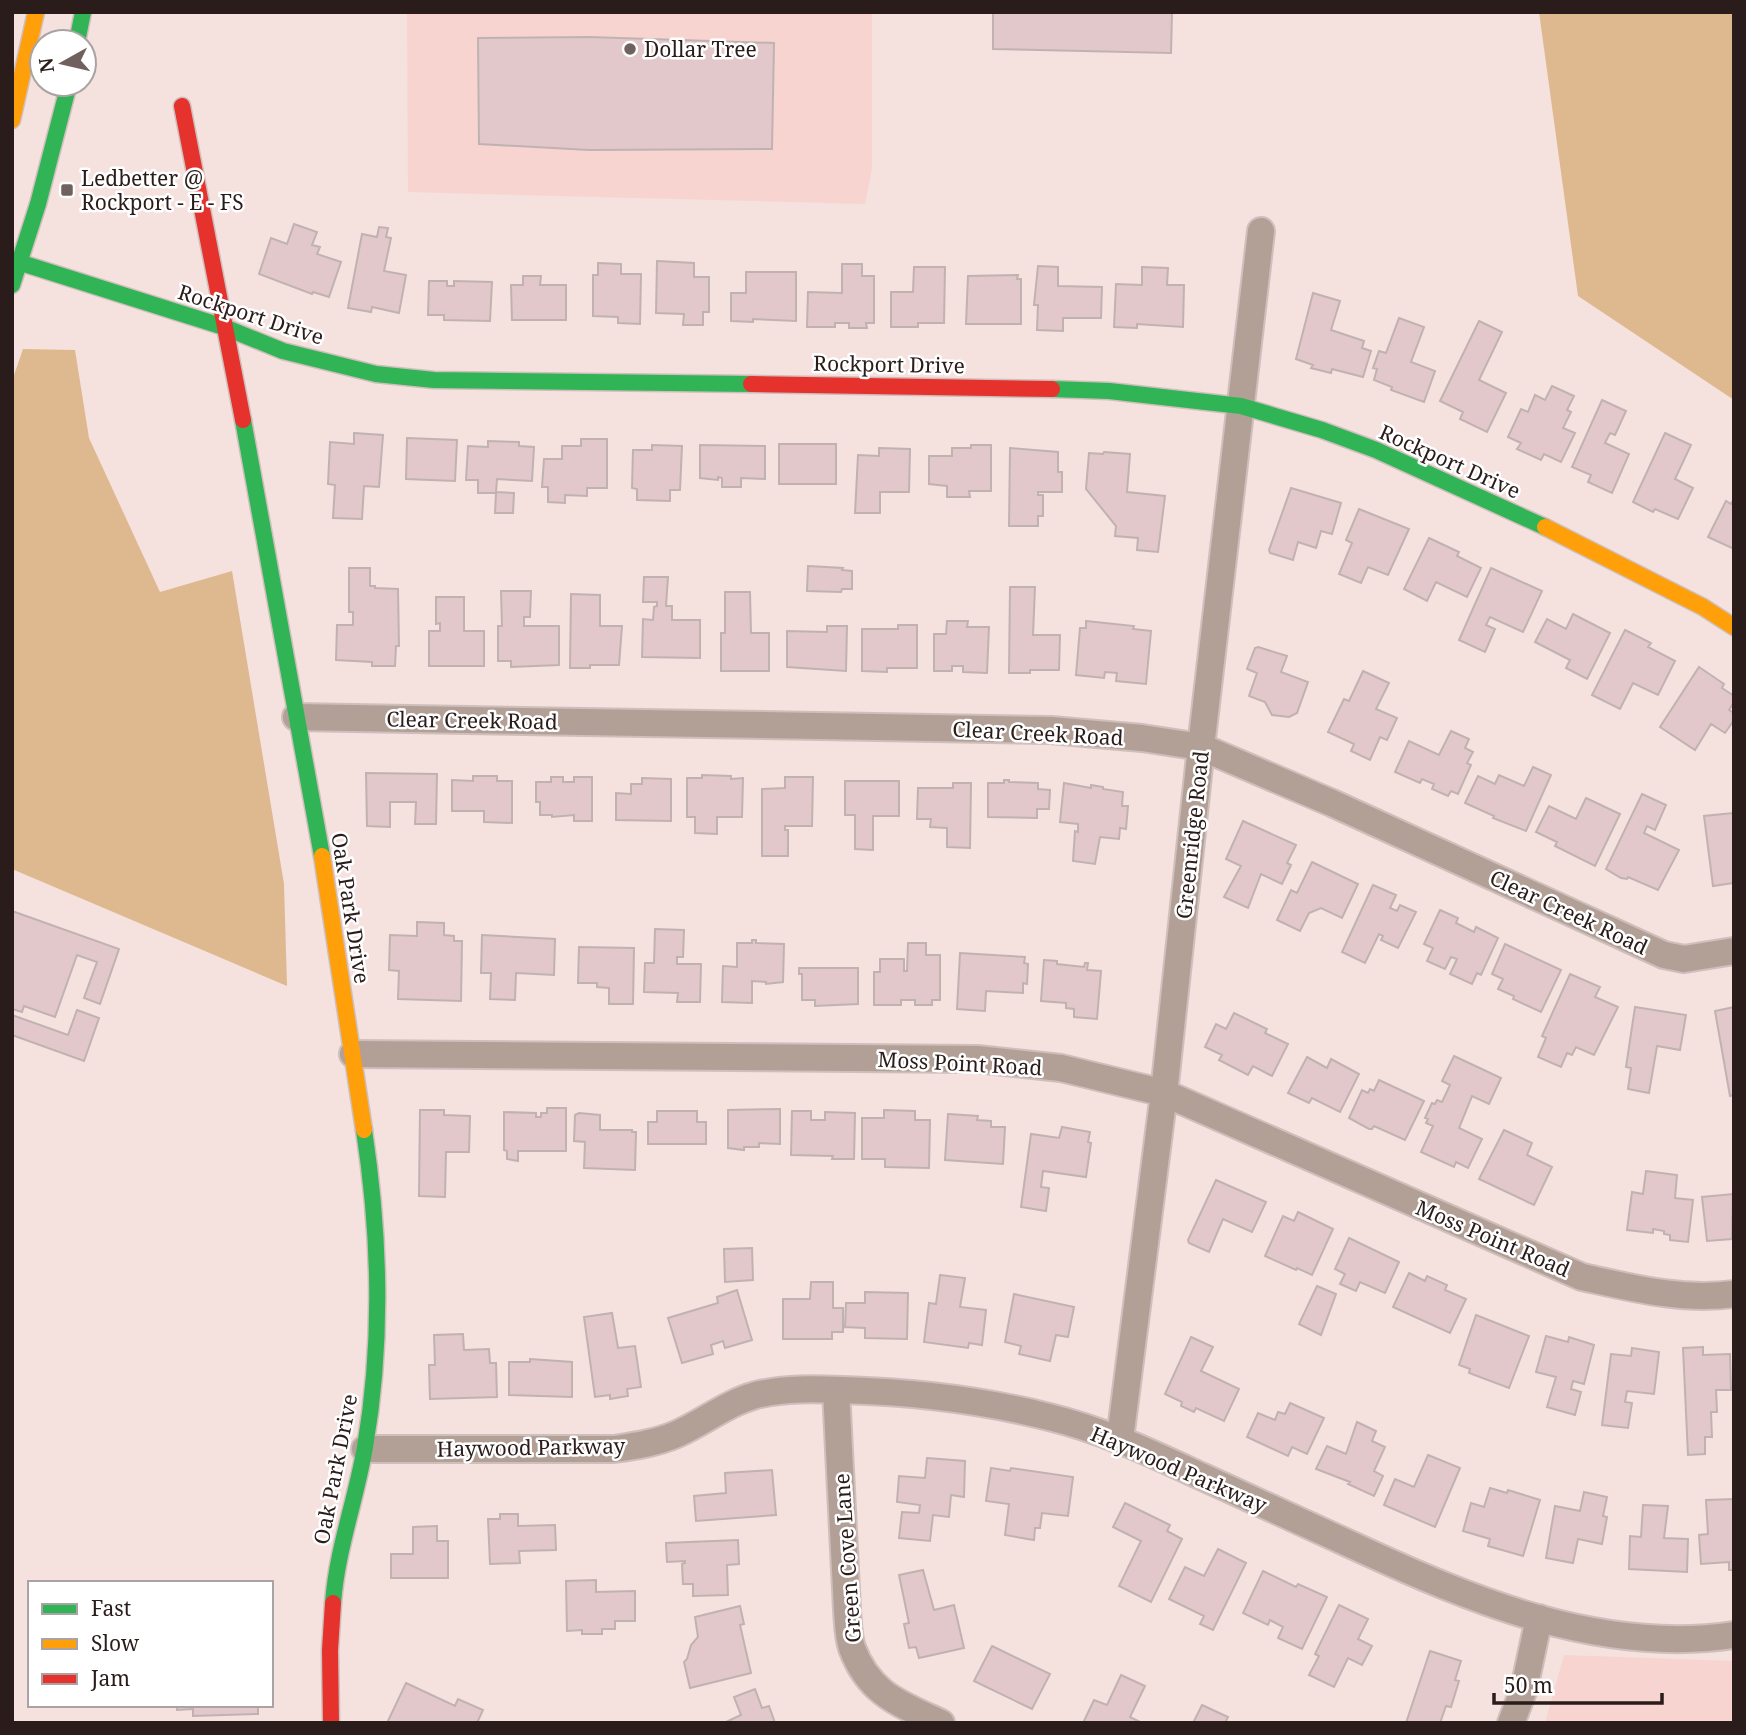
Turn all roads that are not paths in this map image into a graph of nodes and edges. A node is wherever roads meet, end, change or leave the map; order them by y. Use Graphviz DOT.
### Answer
graph roads {
  1 [pos="28,12"];
  2 [pos="36,12"];
  3 [pos="20,13"];
  4 [pos="65,98"];
  5 [pos="182,106"];
  6 [pos="12,120"];
  7 [pos="1261,231"];
  8 [pos="16,261"];
  9 [pos="12,285"];
  10 [pos="224,327"];
  11 [pos="1241,406"];
  12 [pos="1734,627"];
  13 [pos="296,717"];
  14 [pos="1201,747"];
  15 [pos="1734,951"];
  16 [pos="353,1054"];
  17 [pos="1164,1093"];
  18 [pos="1734,1294"];
  19 [pos="836,1390"];
  20 [pos="1120,1439"];
  21 [pos="365,1449"];
  22 [pos="1539,1618"];
  23 [pos="1734,1635"];
  24 [pos="331,1723"];
  25 [pos="941,1723"];
  26 [pos="1511,1723"];
  1 -- 3 [label="street"];
  2 -- 6 [label="street"];
  4 -- 8 [label="street"];
  5 -- 10 [label="street, Oak Park Drive"];
  7 -- 11 [label="street, Greenridge Road"];
  8 -- 9 [label="street"];
  8 -- 10 [label="street, Rockport Drive"];
  10 -- 11 [label="street, Rockport Drive"];
  10 -- 13 [label="street, Oak Park Drive"];
  11 -- 12 [label="street, Rockport Drive"];
  11 -- 14 [label="street, Greenridge Road"];
  13 -- 14 [label="street, Clear Creek Road"];
  13 -- 16 [label="street, Oak Park Drive"];
  14 -- 15 [label="street, Clear Creek Road"];
  14 -- 17 [label="street, Greenridge Road"];
  16 -- 17 [label="street, Moss Point Road"];
  16 -- 21 [label="street, Oak Park Drive"];
  17 -- 18 [label="street, Moss Point Road"];
  17 -- 20 [label="street, Greenridge Road"];
  19 -- 20 [label="street, Haywood Parkway"];
  19 -- 21 [label="street, Haywood Parkway"];
  19 -- 25 [label="street, Green Cove Lane"];
  20 -- 22 [label="street, Haywood Parkway"];
  21 -- 24 [label="street, Oak Park Drive"];
  22 -- 23 [label="street, Haywood Parkway"];
  22 -- 26 [label="street"];
}
